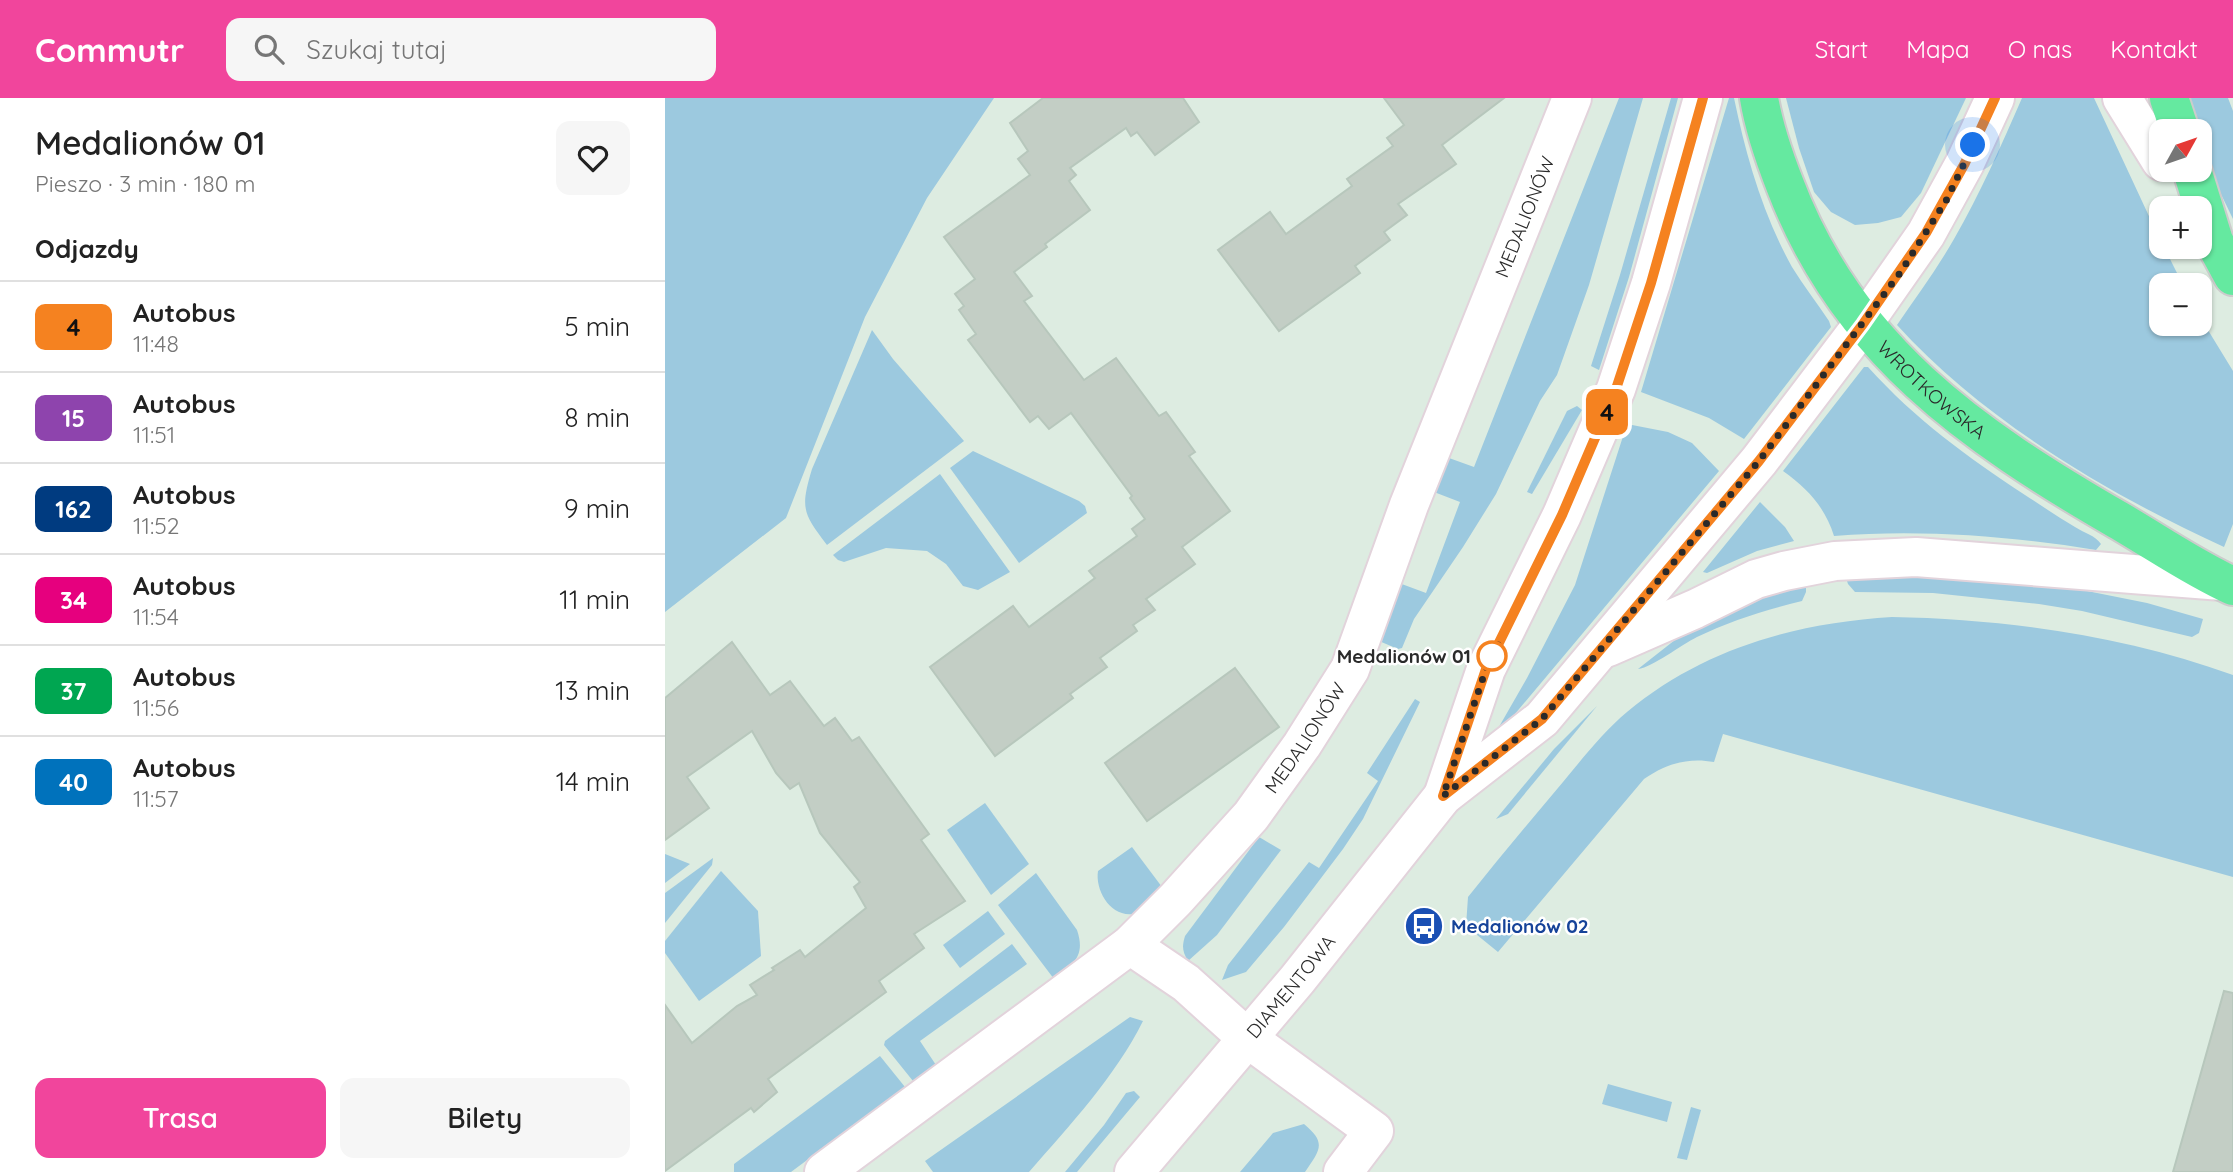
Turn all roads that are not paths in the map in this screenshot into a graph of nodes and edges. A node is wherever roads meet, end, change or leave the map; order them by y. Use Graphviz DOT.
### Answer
graph roads {
  1 [pos="1572,98"];
  2 [pos="1703,98"];
  3 [pos="1759,98"];
  4 [pos="1995,98"];
  5 [pos="2122,98"];
  6 [pos="2169,98"];
  7 [pos="2176,119"];
  8 [pos="2149,142"];
  9 [pos="2212,239"];
  10 [pos="2233,276"];
  11 [pos="1863,324"];
  12 [pos="2228,584"];
  13 [pos="1600,650"];
  14 [pos="1443,796"];
  15 [pos="1130,945"];
  16 [pos="1247,1038"];
  17 [pos="824,1172"];
  18 [pos="1135,1172"];
  19 [pos="1343,1172"];
  1 -- 15 [label="street, MEDALIONÓW"];
  2 -- 14 [label="street, DIAMENTOWA"];
  3 -- 11 [label="main road, WROTKOWSKA"];
  4 -- 11 [label="street, DIAMENTOWA"];
  5 -- 8 [label="street"];
  6 -- 7 [label="main road"];
  9 -- 10 [label="main road"];
  11 -- 12 [label="main road, WROTKOWSKA"];
  11 -- 13 [label="street, DIAMENTOWA"];
  12 -- 13 [label="street, WROTKOWSKA"];
  13 -- 14 [label="street, DIAMENTOWA"];
  14 -- 16 [label="street, DIAMENTOWA"];
  15 -- 16 [label="street"];
  15 -- 17 [label="street, MEDALIONÓW"];
  16 -- 18 [label="street, DIAMENTOWA"];
  16 -- 19 [label="street"];
}
